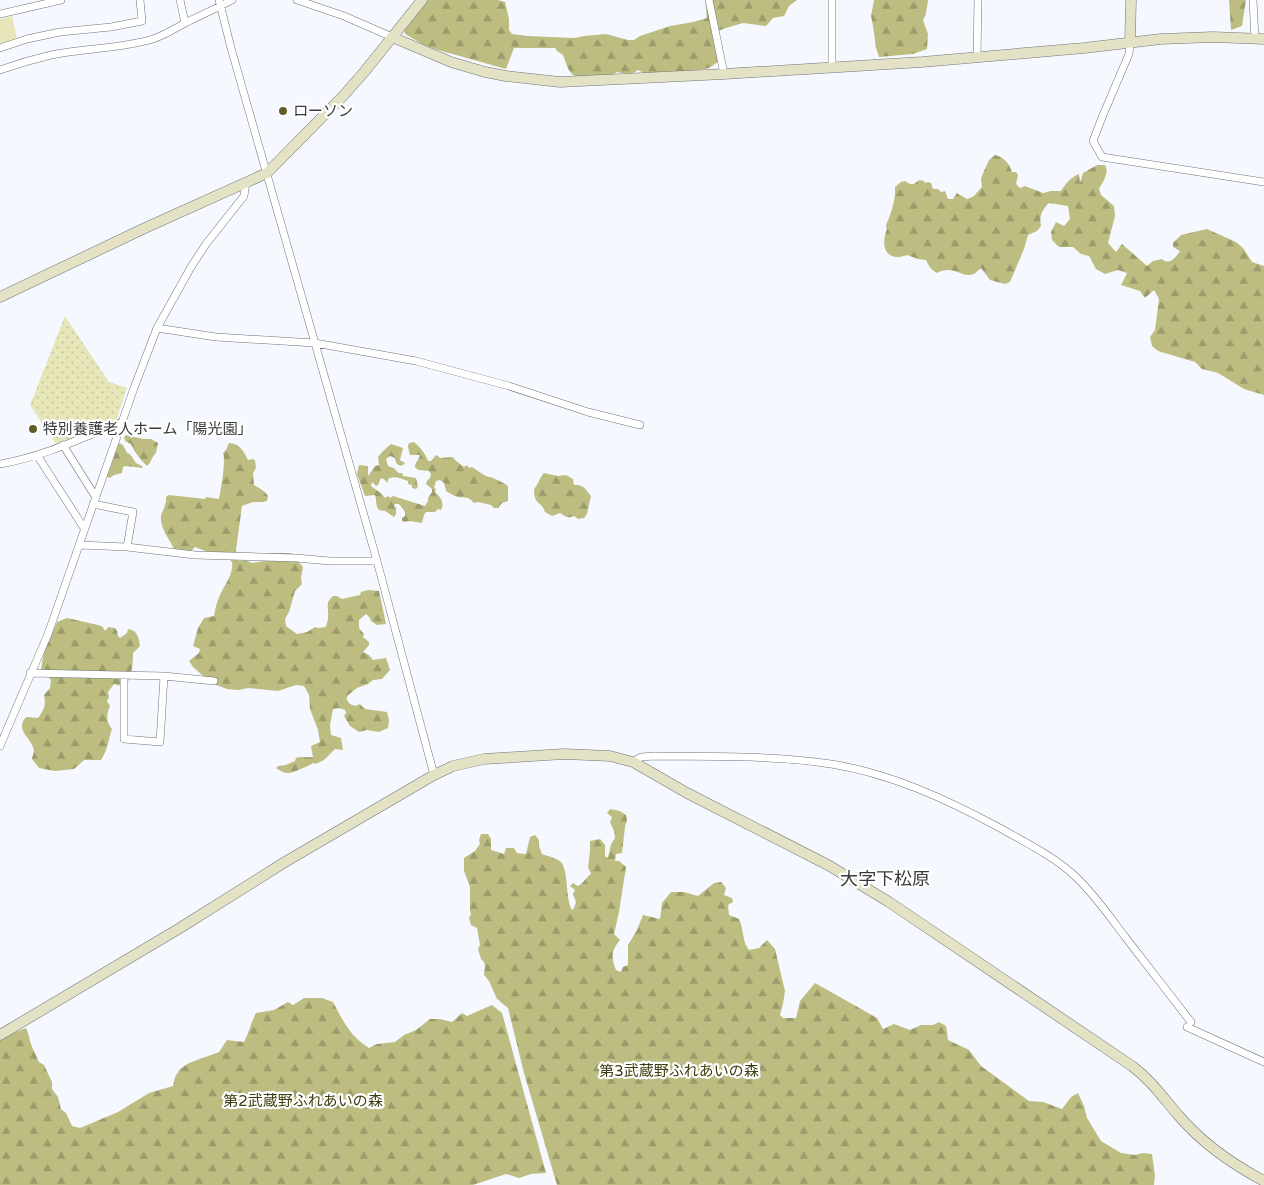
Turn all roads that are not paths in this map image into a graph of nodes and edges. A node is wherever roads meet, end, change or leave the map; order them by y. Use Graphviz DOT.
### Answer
graph roads {
  1 [pos="61,0"];
  2 [pos="140,0"];
  3 [pos="180,0"];
  4 [pos="232,0"];
  5 [pos="297,0"];
  6 [pos="422,0"];
  7 [pos="709,0"];
  8 [pos="832,0"];
  9 [pos="978,0"];
  10 [pos="1131,0"];
  11 [pos="1253,0"];
  12 [pos="220,3"];
  13 [pos="0,14"];
  14 [pos="185,23"];
  15 [pos="392,37"];
  16 [pos="1260,39"];
  17 [pos="1130,42"];
  18 [pos="0,48"];
  19 [pos="978,57"];
  20 [pos="832,68"];
  21 [pos="0,70"];
  22 [pos="724,74"];
  23 [pos="267,173"];
  24 [pos="246,182"];
  25 [pos="1264,182"];
  26 [pos="0,297"];
  27 [pos="157,328"];
  28 [pos="316,343"];
  29 [pos="122,422"];
  30 [pos="640,425"];
  31 [pos="63,445"];
  32 [pos="37,455"];
  33 [pos="0,464"];
  34 [pos="94,500"];
  35 [pos="84,528"];
  36 [pos="80,545"];
  37 [pos="127,547"];
  38 [pos="377,561"];
  39 [pos="30,673"];
  40 [pos="124,676"];
  41 [pos="164,676"];
  42 [pos="214,681"];
  43 [pos="0,746"];
  44 [pos="633,762"];
  45 [pos="434,775"];
  46 [pos="0,1036"];
  47 [pos="1264,1062"];
  48 [pos="1264,1181"];
  1 -- 13 [label="street"];
  2 -- 18 [label="street"];
  3 -- 14 [label="street"];
  4 -- 12 [label="street"];
  5 -- 15 [label="street"];
  6 -- 15 [label="street"];
  7 -- 22 [label="street"];
  8 -- 20 [label="street"];
  9 -- 19 [label="street"];
  10 -- 17 [label="street"];
  11 -- 16 [label="street"];
  12 -- 14 [label="street"];
  12 -- 23 [label="street"];
  14 -- 21 [label="street"];
  15 -- 22 [label="street"];
  15 -- 23 [label="street"];
  16 -- 17 [label="street"];
  17 -- 19 [label="street"];
  17 -- 25 [label="street"];
  19 -- 20 [label="street"];
  20 -- 22 [label="street"];
  23 -- 24 [label="street"];
  23 -- 28 [label="street"];
  24 -- 26 [label="street"];
  24 -- 27 [label="street"];
  27 -- 28 [label="street"];
  27 -- 29 [label="street"];
  28 -- 30 [label="street"];
  28 -- 38 [label="street"];
  29 -- 31 [label="street"];
  29 -- 34 [label="street"];
  31 -- 32 [label="street"];
  31 -- 34 [label="street"];
  32 -- 33 [label="street"];
  32 -- 35 [label="street"];
  34 -- 35 [label="street"];
  34 -- 37 [label="street"];
  35 -- 36 [label="street"];
  36 -- 37 [label="street"];
  36 -- 39 [label="street"];
  37 -- 38 [label="street"];
  38 -- 45 [label="street"];
  39 -- 40 [label="street"];
  39 -- 43 [label="street"];
  40 -- 41 [label="street"];
  40 -- 41 [label="street"];
  41 -- 42 [label="street"];
  44 -- 45 [label="street"];
  44 -- 47 [label="street"];
  44 -- 48 [label="street"];
  45 -- 46 [label="street"];
}
